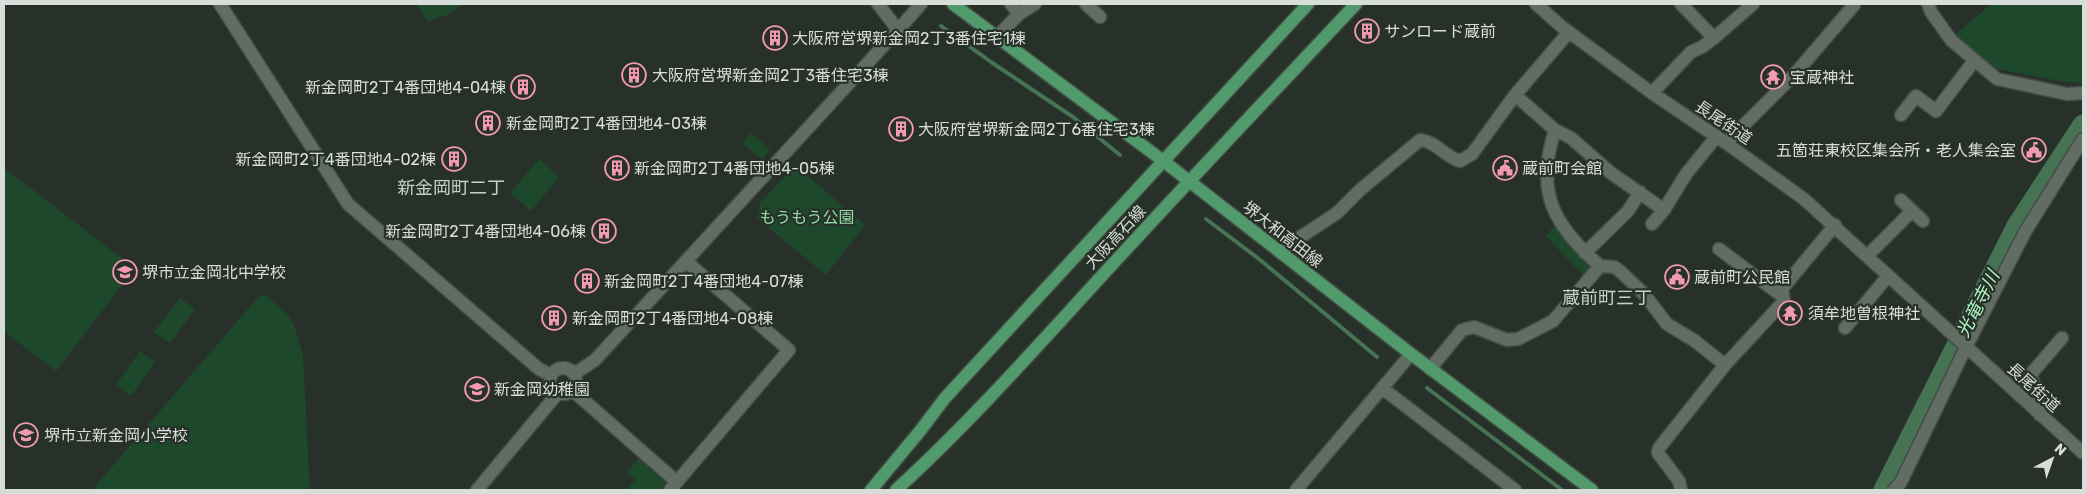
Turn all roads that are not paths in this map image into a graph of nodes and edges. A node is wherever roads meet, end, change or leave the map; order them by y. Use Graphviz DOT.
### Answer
graph roads {
  1 [pos="220,4"];
  2 [pos="878,4"];
  3 [pos="921,4"];
  4 [pos="953,4"];
  5 [pos="1011,4"];
  6 [pos="1035,4"];
  7 [pos="1086,4"];
  8 [pos="1308,4"];
  9 [pos="1356,4"];
  10 [pos="1536,4"];
  11 [pos="1681,4"];
  12 [pos="1753,4"];
  13 [pos="1855,4"];
  14 [pos="1928,4"];
  15 [pos="1019,14"];
  16 [pos="1100,17"];
  17 [pos="898,30"];
  18 [pos="1568,32"];
  19 [pos="997,37"];
  20 [pos="1714,38"];
  21 [pos="1974,61"];
  22 [pos="2083,93"];
  23 [pos="1652,94"];
  24 [pos="1515,95"];
  25 [pos="1901,115"];
  26 [pos="1555,130"];
  27 [pos="1722,139"];
  28 [pos="2083,139"];
  29 [pos="1162,160"];
  30 [pos="1188,181"];
  31 [pos="1640,192"];
  32 [pos="1901,200"];
  33 [pos="1664,210"];
  34 [pos="1912,211"];
  35 [pos="1923,221"];
  36 [pos="1652,224"];
  37 [pos="1834,225"];
  38 [pos="1719,249"];
  39 [pos="1585,252"];
  40 [pos="1281,253"];
  41 [pos="1867,256"];
  42 [pos="687,262"];
  43 [pos="1600,266"];
  44 [pos="1888,276"];
  45 [pos="1782,296"];
  46 [pos="1845,328"];
  47 [pos="2062,338"];
  48 [pos="1961,343"];
  49 [pos="1411,354"];
  50 [pos="1724,365"];
  51 [pos="1430,368"];
  52 [pos="574,374"];
  53 [pos="551,375"];
  54 [pos="1382,388"];
  55 [pos="572,390"];
  56 [pos="558,393"];
  57 [pos="2040,415"];
  58 [pos="2083,453"];
  59 [pos="674,486"];
  60 [pos="478,490"];
  61 [pos="871,490"];
  62 [pos="896,490"];
  63 [pos="1296,490"];
  64 [pos="1515,490"];
  65 [pos="1592,490"];
  66 [pos="1681,490"];
  67 [pos="1894,490"];
  1 -- 53 [label="street"];
  2 -- 17 [label="street"];
  3 -- 17 [label="street"];
  4 -- 19 [label="main road, 堺大和高田線"];
  5 -- 15 [label="street"];
  6 -- 15 [label="street"];
  7 -- 16 [label="street"];
  8 -- 29 [label="main road, 大阪高石線"];
  9 -- 30 [label="main road, 大阪高石線"];
  10 -- 18 [label="street, 長尾街道"];
  11 -- 20 [label="street"];
  12 -- 20 [label="street"];
  13 -- 27 [label="street"];
  14 -- 21 [label="street"];
  15 -- 19 [label="street"];
  17 -- 42 [label="street"];
  18 -- 23 [label="street, 長尾街道"];
  18 -- 24 [label="street"];
  19 -- 29 [label="main road, 堺大和高田線"];
  20 -- 23 [label="street"];
  21 -- 22 [label="street"];
  21 -- 25 [label="street"];
  23 -- 27 [label="street, 長尾街道"];
  24 -- 26 [label="street"];
  24 -- 40 [label="street"];
  26 -- 31 [label="street"];
  26 -- 39 [label="street"];
  27 -- 33 [label="street"];
  27 -- 37 [label="street, 長尾街道"];
  28 -- 48 [label="street"];
  29 -- 30 [label="main road, 堺大和高田線"];
  29 -- 61 [label="main road, 大阪高石線"];
  30 -- 40 [label="main road, 堺大和高田線"];
  30 -- 62 [label="main road, 大阪高石線"];
  31 -- 33 [label="street"];
  31 -- 39 [label="street"];
  32 -- 34 [label="street"];
  33 -- 36 [label="street"];
  34 -- 35 [label="street"];
  34 -- 41 [label="street"];
  37 -- 41 [label="street, 長尾街道"];
  37 -- 45 [label="street"];
  38 -- 45 [label="street"];
  39 -- 43 [label="street"];
  40 -- 49 [label="main road, 堺大和高田線"];
  41 -- 44 [label="street, 長尾街道"];
  42 -- 52 [label="street"];
  42 -- 59 [label="street"];
  43 -- 50 [label="street"];
  43 -- 51 [label="street"];
  44 -- 46 [label="street"];
  44 -- 48 [label="street, 長尾街道"];
  45 -- 50 [label="street"];
  47 -- 57 [label="street"];
  48 -- 57 [label="street, 長尾街道"];
  48 -- 67 [label="street"];
  49 -- 51 [label="main road, 堺大和高田線"];
  49 -- 54 [label="street"];
  50 -- 66 [label="street"];
  51 -- 65 [label="main road, 堺大和高田線"];
  52 -- 53 [label="street"];
  52 -- 55 [label="street"];
  53 -- 56 [label="street"];
  54 -- 63 [label="street"];
  54 -- 64 [label="street"];
  55 -- 56 [label="street"];
  55 -- 59 [label="street"];
  56 -- 60 [label="street"];
  57 -- 58 [label="street, 長尾街道"];
}
